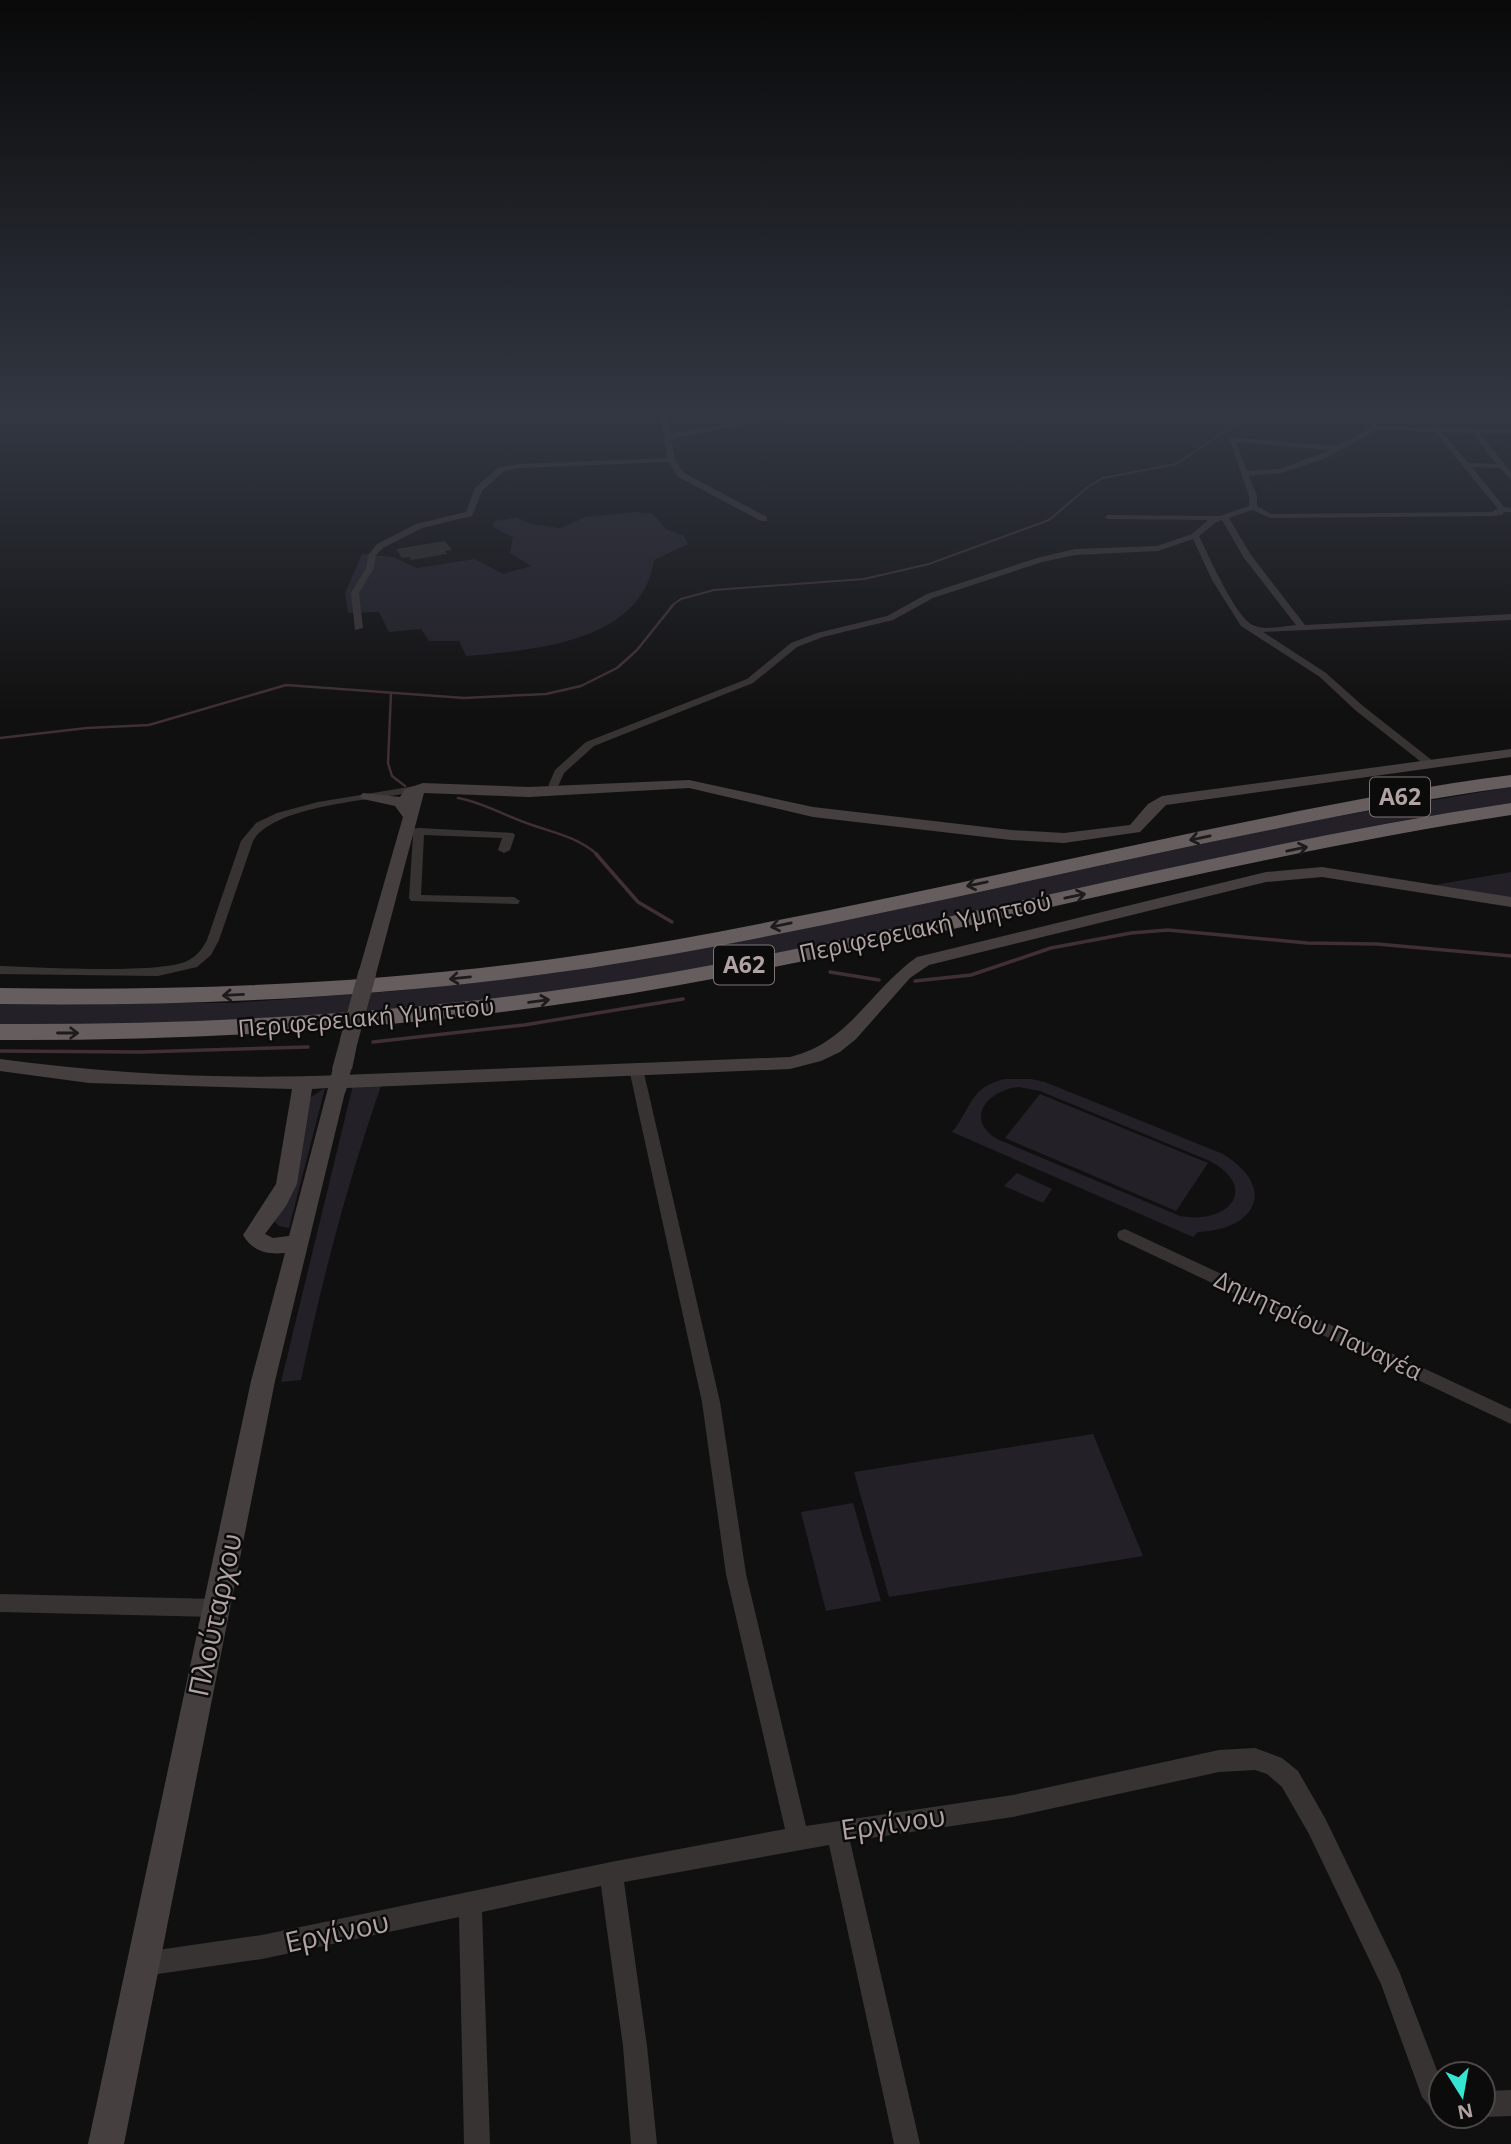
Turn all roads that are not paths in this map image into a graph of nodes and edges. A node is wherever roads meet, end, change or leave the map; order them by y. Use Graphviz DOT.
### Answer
graph roads {
  1 [pos="468,514"];
  2 [pos="755,514"];
  3 [pos="1229,514"];
  4 [pos="1266,514"];
  5 [pos="1384,514"];
  6 [pos="1222,516"];
  7 [pos="1108,517"];
  8 [pos="764,519"];
  9 [pos="1195,536"];
  10 [pos="1511,617"];
  11 [pos="358,628"];
  12 [pos="1303,628"];
  13 [pos="1252,630"];
  14 [pos="1511,752"];
  15 [pos="1429,763"];
  16 [pos="1511,767"];
  17 [pos="1511,781"];
  18 [pos="551,791"];
  19 [pos="368,796"];
  20 [pos="1511,809"];
  21 [pos="412,812"];
  22 [pos="1290,819"];
  23 [pos="505,850"];
  24 [pos="514,901"];
  25 [pos="1511,902"];
  26 [pos="0,970"];
  27 [pos="0,996"];
  28 [pos="0,1032"];
  29 [pos="0,1065"];
  30 [pos="636,1069"];
  31 [pos="303,1083"];
  32 [pos="1125,1235"];
  33 [pos="298,1243"];
  34 [pos="1511,1417"];
  35 [pos="0,1603"];
  36 [pos="217,1608"];
  37 [pos="837,1831"];
  38 [pos="798,1838"];
  39 [pos="611,1873"];
  40 [pos="470,1904"];
  41 [pos="142,1964"];
  42 [pos="1427,2077"];
  43 [pos="106,2144"];
  44 [pos="477,2144"];
  45 [pos="644,2144"];
  46 [pos="907,2144"];
  1 -- 11 [label="street"];
  2 -- 8 [label="street"];
  3 -- 6 [label="street"];
  4 -- 5 [label="street"];
  6 -- 7 [label="street"];
  6 -- 9 [label="street"];
  6 -- 12 [label="street"];
  9 -- 13 [label="street"];
  9 -- 18 [label="street"];
  10 -- 12 [label="street"];
  12 -- 13 [label="street"];
  13 -- 15 [label="street"];
  14 -- 15 [label="street"];
  15 -- 18 [label="street"];
  16 -- 22 [label="highway"];
  17 -- 22 [label="highway, Περιφερειακή Υμηττού / Α62"];
  18 -- 21 [label="street"];
  19 -- 21 [label="street"];
  19 -- 26 [label="street"];
  28 -- 20 [label="highway, Περιφερειακή Υμηττού / Α62, one-way"];
  21 -- 23 [label="street"];
  21 -- 24 [label="street"];
  21 -- 33 [label="street, Πλούταρχου, bridge"];
  22 -- 27 [label="highway, Περιφερειακή Υμηττού / Α62, one-way"];
  25 -- 30 [label="street"];
  29 -- 31 [label="street"];
  30 -- 31 [label="street"];
  30 -- 38 [label="street"];
  31 -- 33 [label="street"];
  32 -- 34 [label="street, Δημητρίου Παναγέα"];
  33 -- 36 [label="street, Πλούταρχου"];
  35 -- 36 [label="street"];
  36 -- 41 [label="street, Πλούταρχου"];
  37 -- 38 [label="street, Εργίνου"];
  37 -- 42 [label="street, Εργίνου"];
  37 -- 46 [label="street"];
  38 -- 39 [label="street, Εργίνου"];
  39 -- 40 [label="street, Εργίνου"];
  39 -- 45 [label="street"];
  40 -- 41 [label="street, Εργίνου"];
  40 -- 44 [label="street"];
  41 -- 43 [label="street, Πλούταρχου"];
}
